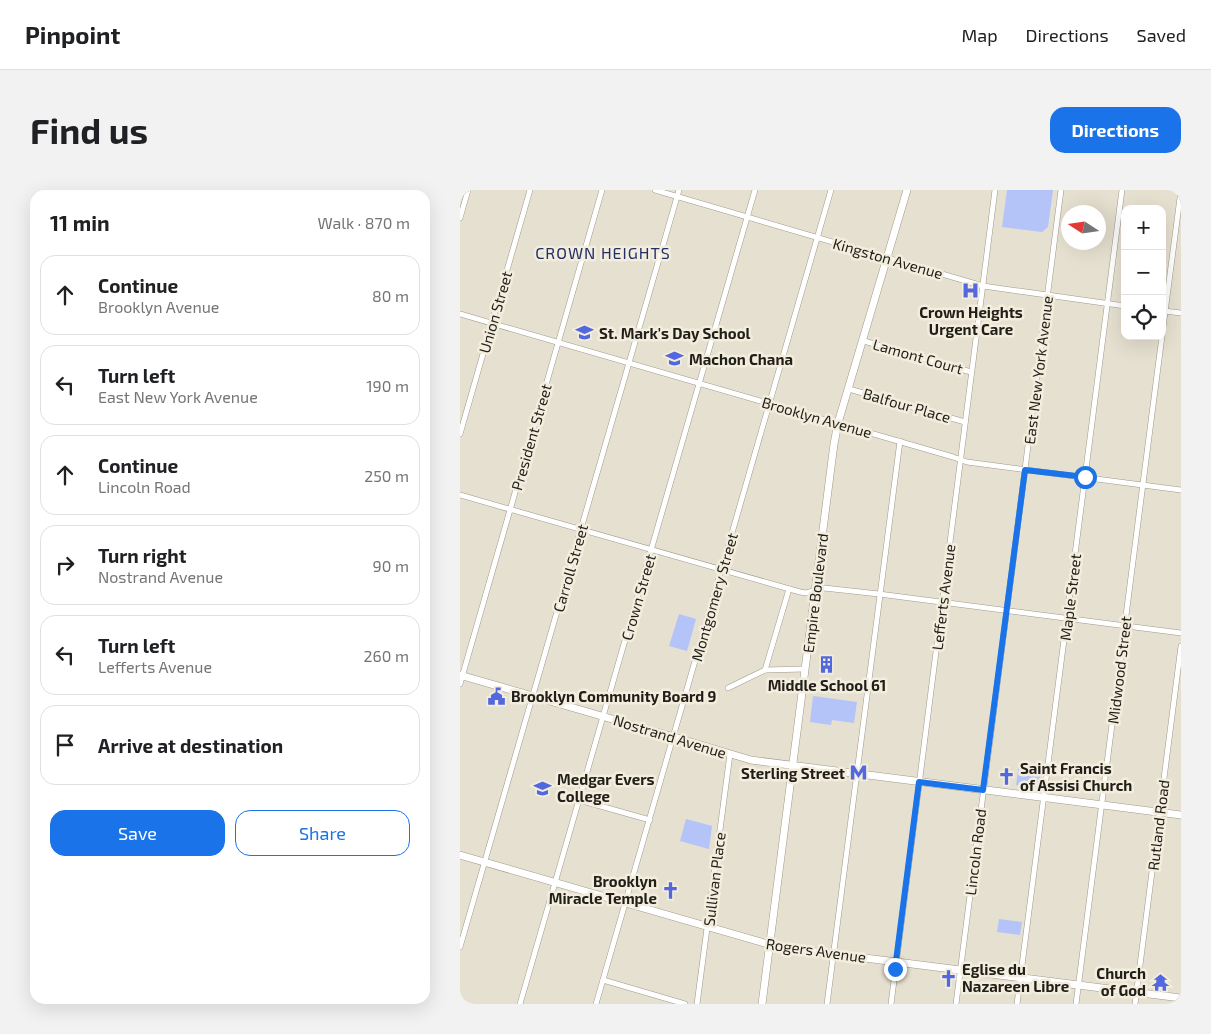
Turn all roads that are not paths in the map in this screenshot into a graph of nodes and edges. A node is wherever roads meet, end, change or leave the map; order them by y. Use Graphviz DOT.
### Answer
graph roads {
  1 [pos="468,190"];
  2 [pos="530,190"];
  3 [pos="602,190"];
  4 [pos="655,190"];
  5 [pos="679,190"];
  6 [pos="755,190"];
  7 [pos="831,190"];
  8 [pos="907,190"];
  9 [pos="995,190"];
  10 [pos="1061,190"];
  11 [pos="1122,190"];
  12 [pos="1181,190"];
  13 [pos="677,196"];
  14 [pos="747,217"];
  15 [pos="460,218"];
  16 [pos="818,237"];
  17 [pos="888,257"];
  18 [pos="983,286"];
  19 [pos="1047,296"];
  20 [pos="1166,297"];
  21 [pos="1108,303"];
  22 [pos="1121,305"];
  23 [pos="1166,311"];
  24 [pos="1181,313"];
  25 [pos="460,314"];
  26 [pos="492,323"];
  27 [pos="1161,340"];
  28 [pos="864,341"];
  29 [pos="558,342"];
  30 [pos="629,363"];
  31 [pos="972,372"];
  32 [pos="699,383"];
  33 [pos="849,389"];
  34 [pos="770,403"];
  35 [pos="965,422"];
  36 [pos="838,423"];
  37 [pos="460,434"];
  38 [pos="900,441"];
  39 [pos="961,460"];
  40 [pos="1025,470"];
  41 [pos="1085,477"];
  42 [pos="1143,485"];
  43 [pos="1181,490"];
  44 [pos="460,494"];
  45 [pos="510,509"];
  46 [pos="581,530"];
  47 [pos="651,550"];
  48 [pos="722,570"];
  49 [pos="789,588"];
  50 [pos="815,591"];
  51 [pos="879,594"];
  52 [pos="942,602"];
  53 [pos="1006,610"];
  54 [pos="1067,618"];
  55 [pos="1125,625"];
  56 [pos="1181,633"];
  57 [pos="1181,646"];
  58 [pos="805,669"];
  59 [pos="766,670"];
  60 [pos="461,675"];
  61 [pos="460,684"];
  62 [pos="728,688"];
  63 [pos="533,696"];
  64 [pos="603,716"];
  65 [pos="674,736"];
  66 [pos="730,754"];
  67 [pos="793,765"];
  68 [pos="856,774"];
  69 [pos="919,782"];
  70 [pos="983,790"];
  71 [pos="1044,798"];
  72 [pos="579,800"];
  73 [pos="1102,805"];
  74 [pos="1160,813"];
  75 [pos="1181,815"];
  76 [pos="650,820"];
  77 [pos="460,855"];
  78 [pos="485,862"];
  79 [pos="555,883"];
  80 [pos="626,903"];
  81 [pos="707,927"];
  82 [pos="769,945"];
  83 [pos="460,947"];
  84 [pos="833,953"];
  85 [pos="896,961"];
  86 [pos="960,970"];
  87 [pos="1020,978"];
  88 [pos="603,980"];
  89 [pos="1078,985"];
  90 [pos="1136,992"];
  91 [pos="1181,998"];
  92 [pos="520,1004"];
  93 [pos="596,1004"];
  94 [pos="685,1004"];
  95 [pos="697,1004"];
  96 [pos="762,1004"];
  97 [pos="827,1004"];
  98 [pos="890,1004"];
  99 [pos="956,1004"];
  100 [pos="1017,1004"];
  101 [pos="1076,1004"];
  102 [pos="1135,1004"];
  1 -- 15 [label="street"];
  2 -- 26 [label="street, Union Street"];
  3 -- 29 [label="street, President Street"];
  4 -- 13 [label="street, Kingston Avenue"];
  5 -- 13 [label="street, Carroll Street"];
  6 -- 14 [label="street, Crown Street"];
  7 -- 16 [label="street, Montgomery Street"];
  8 -- 17 [label="main road, Empire Boulevard"];
  9 -- 18 [label="street, Lefferts Avenue"];
  10 -- 19 [label="street, East New York Avenue"];
  11 -- 21 [label="street, Maple Street"];
  12 -- 20 [label="street, Midwood Street"];
  13 -- 14 [label="street, Kingston Avenue"];
  13 -- 30 [label="street, Carroll Street"];
  14 -- 16 [label="street, Kingston Avenue"];
  14 -- 32 [label="street, Crown Street"];
  16 -- 17 [label="street, Kingston Avenue"];
  16 -- 34 [label="street, Montgomery Street"];
  17 -- 18 [label="street, Kingston Avenue"];
  17 -- 28 [label="main road, Empire Boulevard"];
  18 -- 19 [label="street, Kingston Avenue"];
  18 -- 31 [label="street, Lefferts Avenue"];
  19 -- 21 [label="street, Kingston Avenue"];
  19 -- 40 [label="street, East New York Avenue"];
  21 -- 22 [label="street, Kingston Avenue"];
  21 -- 41 [label="street, Maple Street"];
  23 -- 24 [label="street"];
  25 -- 26 [label="street, Brooklyn Avenue"];
  26 -- 29 [label="street, Brooklyn Avenue"];
  26 -- 37 [label="street, Union Street"];
  27 -- 42 [label="street, Midwood Street"];
  28 -- 31 [label="street, Lamont Court"];
  28 -- 33 [label="main road, Empire Boulevard"];
  29 -- 30 [label="street, Brooklyn Avenue"];
  29 -- 45 [label="street, President Street"];
  30 -- 32 [label="street, Brooklyn Avenue"];
  30 -- 46 [label="street, Carroll Street"];
  31 -- 35 [label="street, Lefferts Avenue"];
  32 -- 34 [label="street, Brooklyn Avenue"];
  32 -- 47 [label="street, Crown Street"];
  33 -- 35 [label="street, Balfour Place"];
  33 -- 36 [label="main road, Empire Boulevard"];
  34 -- 36 [label="street, Brooklyn Avenue"];
  34 -- 48 [label="street, Montgomery Street"];
  35 -- 39 [label="street, Lefferts Avenue"];
  36 -- 38 [label="street, Brooklyn Avenue"];
  36 -- 50 [label="main road, Empire Boulevard"];
  38 -- 39 [label="street, Brooklyn Avenue"];
  38 -- 51 [label="street"];
  39 -- 40 [label="street, Brooklyn Avenue"];
  39 -- 52 [label="street, Lefferts Avenue"];
  40 -- 41 [label="street, Brooklyn Avenue"];
  40 -- 53 [label="street, East New York Avenue"];
  41 -- 42 [label="street, Brooklyn Avenue"];
  41 -- 54 [label="street, Maple Street"];
  42 -- 43 [label="street, Brooklyn Avenue"];
  42 -- 55 [label="street, Midwood Street"];
  44 -- 45 [label="street"];
  45 -- 46 [label="street"];
  45 -- 60 [label="street, President Street"];
  46 -- 47 [label="street"];
  46 -- 63 [label="street, Carroll Street"];
  47 -- 48 [label="street"];
  47 -- 64 [label="street, Crown Street"];
  48 -- 49 [label="street"];
  48 -- 65 [label="street, Montgomery Street"];
  49 -- 50 [label="street"];
  49 -- 59 [label="street"];
  50 -- 51 [label="street"];
  50 -- 58 [label="main road, Empire Boulevard"];
  51 -- 52 [label="street"];
  51 -- 68 [label="street"];
  52 -- 53 [label="street"];
  52 -- 69 [label="street, Lefferts Avenue"];
  53 -- 54 [label="street"];
  53 -- 70 [label="street, Lincoln Road"];
  54 -- 55 [label="street"];
  54 -- 71 [label="street, Maple Street"];
  55 -- 56 [label="street"];
  55 -- 73 [label="street, Midwood Street"];
  57 -- 74 [label="street, Rutland Road"];
  58 -- 59 [label="street"];
  58 -- 67 [label="main road, Empire Boulevard"];
  59 -- 62 [label="street"];
  60 -- 61 [label="street, President Street"];
  60 -- 63 [label="main road, Nostrand Avenue"];
  63 -- 64 [label="main road, Nostrand Avenue"];
  63 -- 78 [label="street, Carroll Street"];
  64 -- 65 [label="main road, Nostrand Avenue"];
  64 -- 72 [label="street, Crown Street"];
  65 -- 66 [label="main road, Nostrand Avenue"];
  65 -- 76 [label="street, Montgomery Street"];
  66 -- 67 [label="main road, Nostrand Avenue"];
  66 -- 81 [label="street, Sullivan Place"];
  67 -- 68 [label="main road, Nostrand Avenue"];
  67 -- 82 [label="main road, Empire Boulevard"];
  68 -- 69 [label="main road, Nostrand Avenue"];
  68 -- 84 [label="street"];
  69 -- 70 [label="main road, Nostrand Avenue"];
  69 -- 85 [label="street, Lefferts Avenue"];
  70 -- 71 [label="main road, Nostrand Avenue"];
  70 -- 86 [label="street, Lincoln Road"];
  71 -- 73 [label="main road, Nostrand Avenue"];
  71 -- 87 [label="street, Maple Street"];
  72 -- 76 [label="street"];
  72 -- 79 [label="street, Crown Street"];
  73 -- 74 [label="main road, Nostrand Avenue"];
  73 -- 89 [label="street, Midwood Street"];
  74 -- 75 [label="main road, Nostrand Avenue"];
  74 -- 90 [label="street, Rutland Road"];
  76 -- 80 [label="street, Montgomery Street"];
  77 -- 78 [label="main road, Rogers Avenue"];
  78 -- 79 [label="main road, Rogers Avenue"];
  78 -- 83 [label="street, Carroll Street"];
  79 -- 80 [label="main road, Rogers Avenue"];
  79 -- 92 [label="street, Crown Street"];
  80 -- 81 [label="main road, Rogers Avenue"];
  80 -- 88 [label="street, Montgomery Street"];
  81 -- 82 [label="main road, Rogers Avenue"];
  81 -- 95 [label="street, Sullivan Place"];
  82 -- 84 [label="main road, Rogers Avenue"];
  82 -- 96 [label="main road, Empire Boulevard"];
  84 -- 85 [label="main road, Rogers Avenue"];
  84 -- 97 [label="street"];
  85 -- 86 [label="main road, Rogers Avenue"];
  85 -- 98 [label="street, Lefferts Avenue"];
  86 -- 87 [label="main road, Rogers Avenue"];
  86 -- 99 [label="street, Lincoln Road"];
  87 -- 89 [label="main road, Rogers Avenue"];
  87 -- 100 [label="street, Maple Street"];
  88 -- 93 [label="street, Montgomery Street"];
  88 -- 94 [label="street"];
  89 -- 90 [label="main road, Rogers Avenue"];
  89 -- 101 [label="street, Midwood Street"];
  90 -- 91 [label="main road, Rogers Avenue"];
  90 -- 102 [label="street, Rutland Road"];
}
